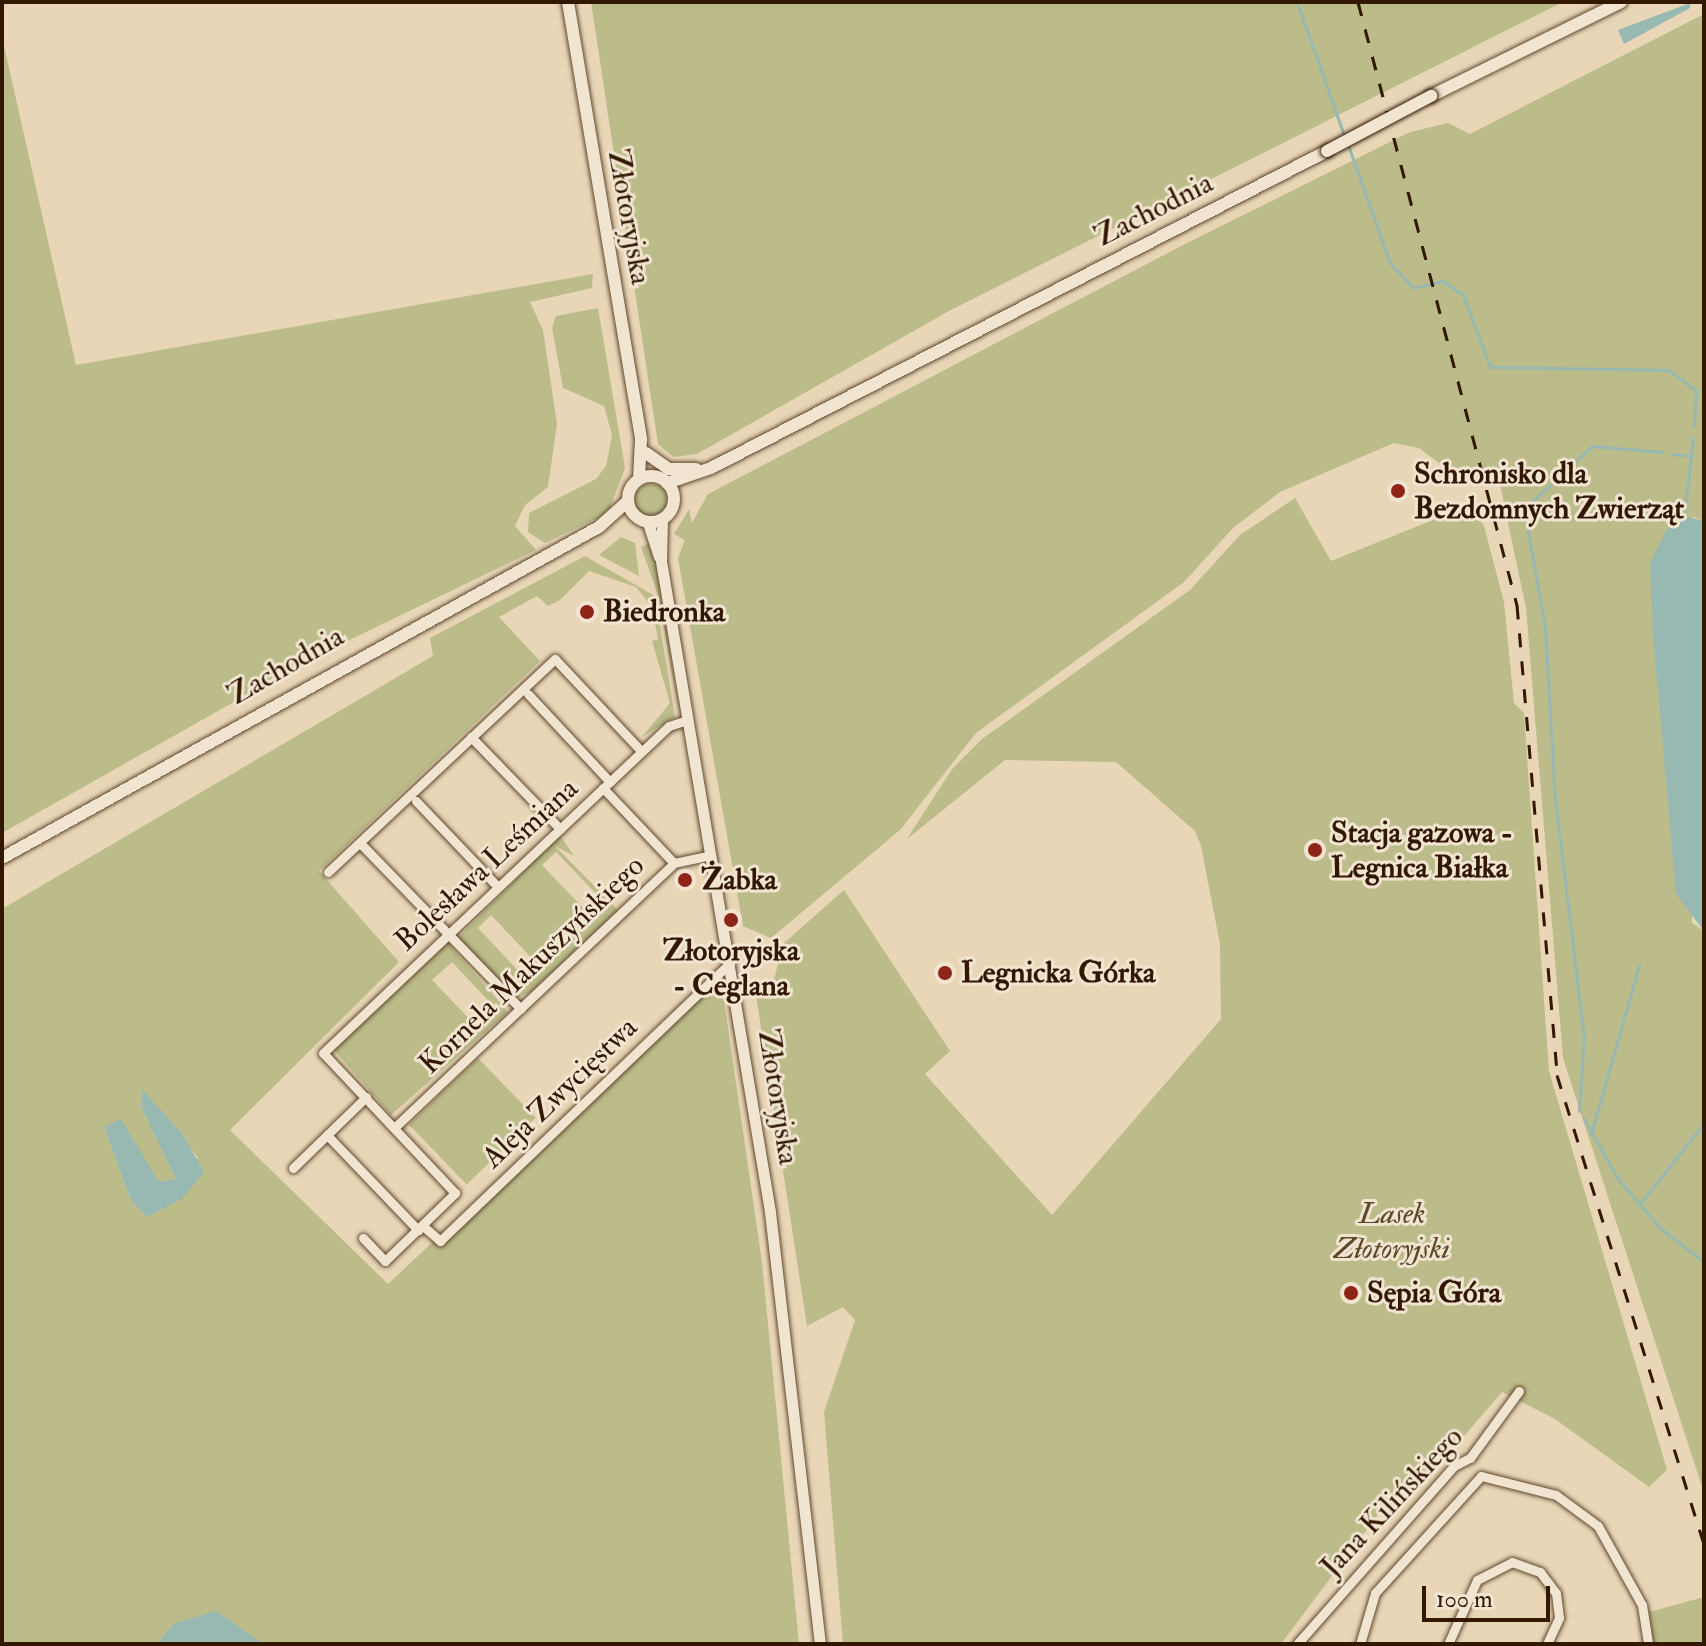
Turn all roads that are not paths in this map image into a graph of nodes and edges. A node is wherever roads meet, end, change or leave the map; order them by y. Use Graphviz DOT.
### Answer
graph roads {
  1 [pos="568,2"];
  2 [pos="1621,2"];
  3 [pos="641,440"];
  4 [pos="646,453"];
  5 [pos="711,468"];
  6 [pos="639,479"];
  7 [pos="662,480"];
  8 [pos="674,500"];
  9 [pos="628,501"];
  10 [pos="641,520"];
  11 [pos="662,520"];
  12 [pos="599,527"];
  13 [pos="661,561"];
  14 [pos="528,694"];
  15 [pos="688,720"];
  16 [pos="471,737"];
  17 [pos="641,751"];
  18 [pos="607,785"];
  19 [pos="416,801"];
  20 [pos="560,829"];
  21 [pos="360,843"];
  22 [pos="711,855"];
  23 [pos="2,858"];
  24 [pos="674,863"];
  25 [pos="328,872"];
  26 [pos="498,887"];
  27 [pos="448,934"];
  28 [pos="730,963"];
  29 [pos="521,1009"];
  30 [pos="366,1097"];
  31 [pos="394,1128"];
  32 [pos="327,1135"];
  33 [pos="293,1168"];
  34 [pos="420,1228"];
  35 [pos="363,1238"];
  36 [pos="1519,1391"];
  37 [pos="820,1644"];
  38 [pos="1297,1644"];
  39 [pos="1360,1644"];
  40 [pos="1448,1644"];
  41 [pos="1547,1644"];
  42 [pos="1648,1644"];
  1 -- 3 [label="main road, Złotoryjska"];
  2 -- 5 [label="main road, Zachodnia, bridge"];
  3 -- 4 [label="main road, Złotoryjska"];
  3 -- 6 [label="main road, Złotoryjska"];
  4 -- 5 [label="main road"];
  4 -- 7 [label="main road, Złotoryjska"];
  5 -- 7 [label="main road, Zachodnia"];
  5 -- 8 [label="main road, Zachodnia"];
  6 -- 7 [label="main road"];
  6 -- 9 [label="main road"];
  7 -- 8 [label="main road"];
  8 -- 11 [label="main road"];
  9 -- 10 [label="main road"];
  9 -- 12 [label="main road, Zachodnia"];
  10 -- 11 [label="main road"];
  10 -- 12 [label="main road, Zachodnia"];
  10 -- 13 [label="street, Złotoryjska"];
  11 -- 13 [label="street, Złotoryjska"];
  12 -- 23 [label="main road, Zachodnia"];
  13 -- 15 [label="street, Złotoryjska"];
  14 -- 18 [label="street"];
  15 -- 17 [label="street, Bolesława Leśmiana"];
  15 -- 22 [label="street, Złotoryjska"];
  16 -- 17 [label="street"];
  16 -- 20 [label="street"];
  16 -- 21 [label="street"];
  17 -- 18 [label="street, Bolesława Leśmiana"];
  18 -- 20 [label="street, Bolesława Leśmiana"];
  18 -- 24 [label="street"];
  19 -- 26 [label="street"];
  20 -- 26 [label="street, Bolesława Leśmiana"];
  21 -- 25 [label="street"];
  21 -- 27 [label="street"];
  22 -- 24 [label="street, Kornela Makuszyńskiego"];
  22 -- 28 [label="street, Złotoryjska"];
  24 -- 29 [label="street, Kornela Makuszyńskiego"];
  26 -- 27 [label="street, Bolesława Leśmiana"];
  27 -- 29 [label="street"];
  27 -- 30 [label="street, Bolesława Leśmiana"];
  28 -- 34 [label="street, Aleja Zwycięstwa"];
  28 -- 37 [label="street, Złotoryjska"];
  29 -- 31 [label="street, Kornela Makuszyńskiego"];
  30 -- 31 [label="street"];
  30 -- 32 [label="street"];
  31 -- 34 [label="street"];
  32 -- 33 [label="street"];
  32 -- 34 [label="street"];
  34 -- 35 [label="street"];
  36 -- 38 [label="street, Jana Kilińskiego"];
  39 -- 42 [label="street"];
  40 -- 41 [label="street"];
}
